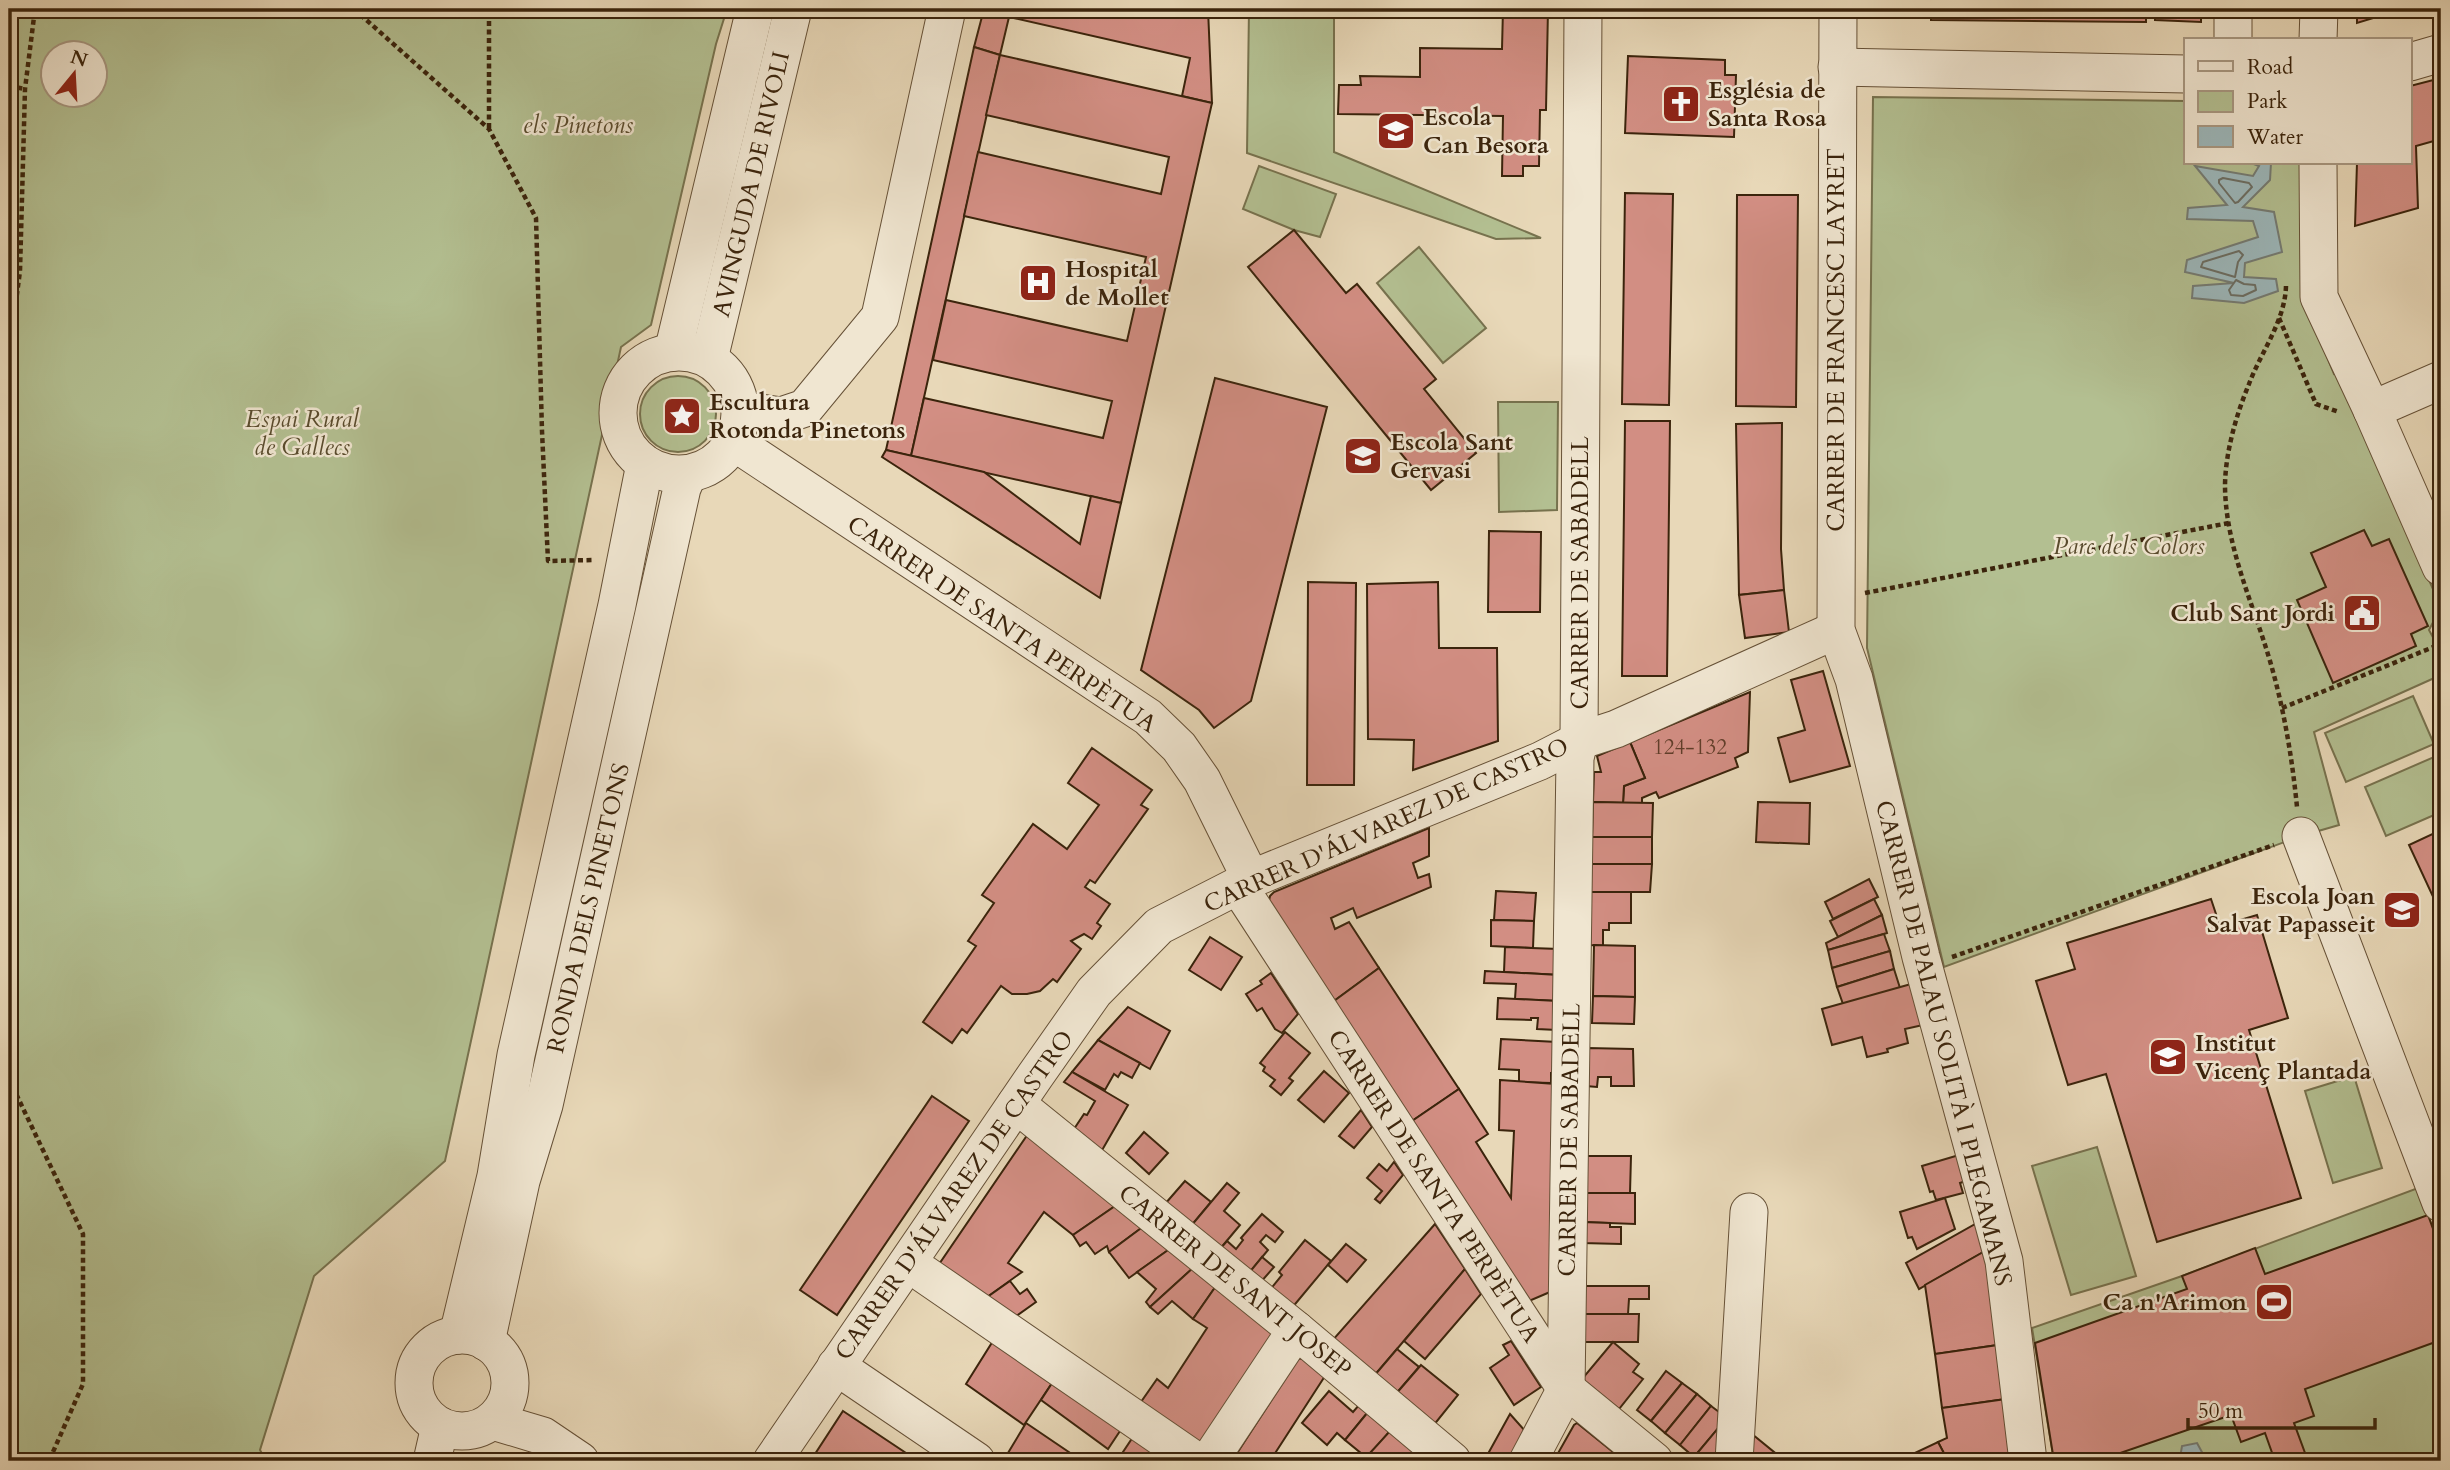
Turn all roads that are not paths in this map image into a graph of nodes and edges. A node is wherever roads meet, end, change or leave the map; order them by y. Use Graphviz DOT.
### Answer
graph roads {
  1 [pos="755,9"];
  2 [pos="793,9"];
  3 [pos="947,9"];
  4 [pos="1583,9"];
  5 [pos="1838,9"];
  6 [pos="2233,9"];
  7 [pos="2319,9"];
  8 [pos="2233,38"];
  9 [pos="2319,38"];
  10 [pos="2441,53"];
  11 [pos="2412,61"];
  12 [pos="1838,67"];
  13 [pos="2184,74"];
  14 [pos="2318,164"];
  15 [pos="673,352"];
  16 [pos="709,359"];
  17 [pos="2441,380"];
  18 [pos="2359,412"];
  19 [pos="737,426"];
  20 [pos="645,464"];
  21 [pos="688,474"];
  22 [pos="2441,567"];
  23 [pos="1836,630"];
  24 [pos="1579,741"];
  25 [pos="2301,836"];
  26 [pos="1245,883"];
  27 [pos="1016,1104"];
  28 [pos="2441,1203"];
  29 [pos="1748,1212"];
  30 [pos="924,1274"];
  31 [pos="1296,1330"];
  32 [pos="472,1338"];
  33 [pos="836,1366"];
  34 [pos="510,1376"];
  35 [pos="1566,1389"];
  36 [pos="465,1435"];
  37 [pos="543,1436"];
  38 [pos="432,1461"];
  39 [pos="580,1461"];
  40 [pos="772,1461"];
  41 [pos="976,1461"];
  42 [pos="1196,1461"];
  43 [pos="1209,1461"];
  44 [pos="1452,1461"];
  45 [pos="1528,1461"];
  46 [pos="1654,1461"];
  47 [pos="1734,1461"];
  48 [pos="2028,1461"];
  1 -- 15 [label="street, AVINGUDA DE RIVOLI"];
  2 -- 16 [label="street, AVINGUDA DE RIVOLI"];
  3 -- 19 [label="street"];
  4 -- 24 [label="street, CARRER DE SABADELL"];
  5 -- 12 [label="street, CARRER DE FRANCESC LAYRET"];
  6 -- 8 [label="street"];
  7 -- 9 [label="street"];
  10 -- 11 [label="street"];
  12 -- 13 [label="street"];
  12 -- 23 [label="street, CARRER DE FRANCESC LAYRET"];
  14 -- 18 [label="street"];
  15 -- 16 [label="street"];
  15 -- 20 [label="street"];
  16 -- 19 [label="street"];
  17 -- 18 [label="street"];
  18 -- 22 [label="street"];
  19 -- 21 [label="street"];
  19 -- 26 [label="street, CARRER DE SANTA PERPÈTUA"];
  20 -- 21 [label="street"];
  20 -- 32 [label="street, RONDA DELS PINETONS"];
  21 -- 32 [label="street, RONDA DELS PINETONS"];
  23 -- 24 [label="street, CARRER D'ÁLVAREZ DE CASTRO"];
  23 -- 48 [label="street, CARRER DE PALAU SOLITÀ I PLEGAMANS"];
  24 -- 26 [label="street, CARRER D'ÁLVAREZ DE CASTRO"];
  24 -- 35 [label="street, CARRER DE SABADELL"];
  25 -- 28 [label="street"];
  26 -- 27 [label="street, CARRER D'ÁLVAREZ DE CASTRO"];
  26 -- 35 [label="street, CARRER DE SANTA PERPÈTUA"];
  27 -- 31 [label="street, CARRER DE SANT JOSEP"];
  27 -- 33 [label="street, CARRER D'ÁLVAREZ DE CASTRO"];
  29 -- 47 [label="street"];
  30 -- 42 [label="street"];
  31 -- 43 [label="street"];
  31 -- 44 [label="street, CARRER DE SANT JOSEP"];
  32 -- 34 [label="street"];
  32 -- 36 [label="street"];
  33 -- 40 [label="street, CARRER D'ÁLVAREZ DE CASTRO"];
  33 -- 41 [label="street"];
  34 -- 36 [label="street"];
  34 -- 37 [label="street"];
  35 -- 45 [label="street"];
  35 -- 46 [label="street, CARRER DE SANTA PERPÈTUA"];
  36 -- 37 [label="street"];
  36 -- 38 [label="street"];
  37 -- 39 [label="street"];
}
